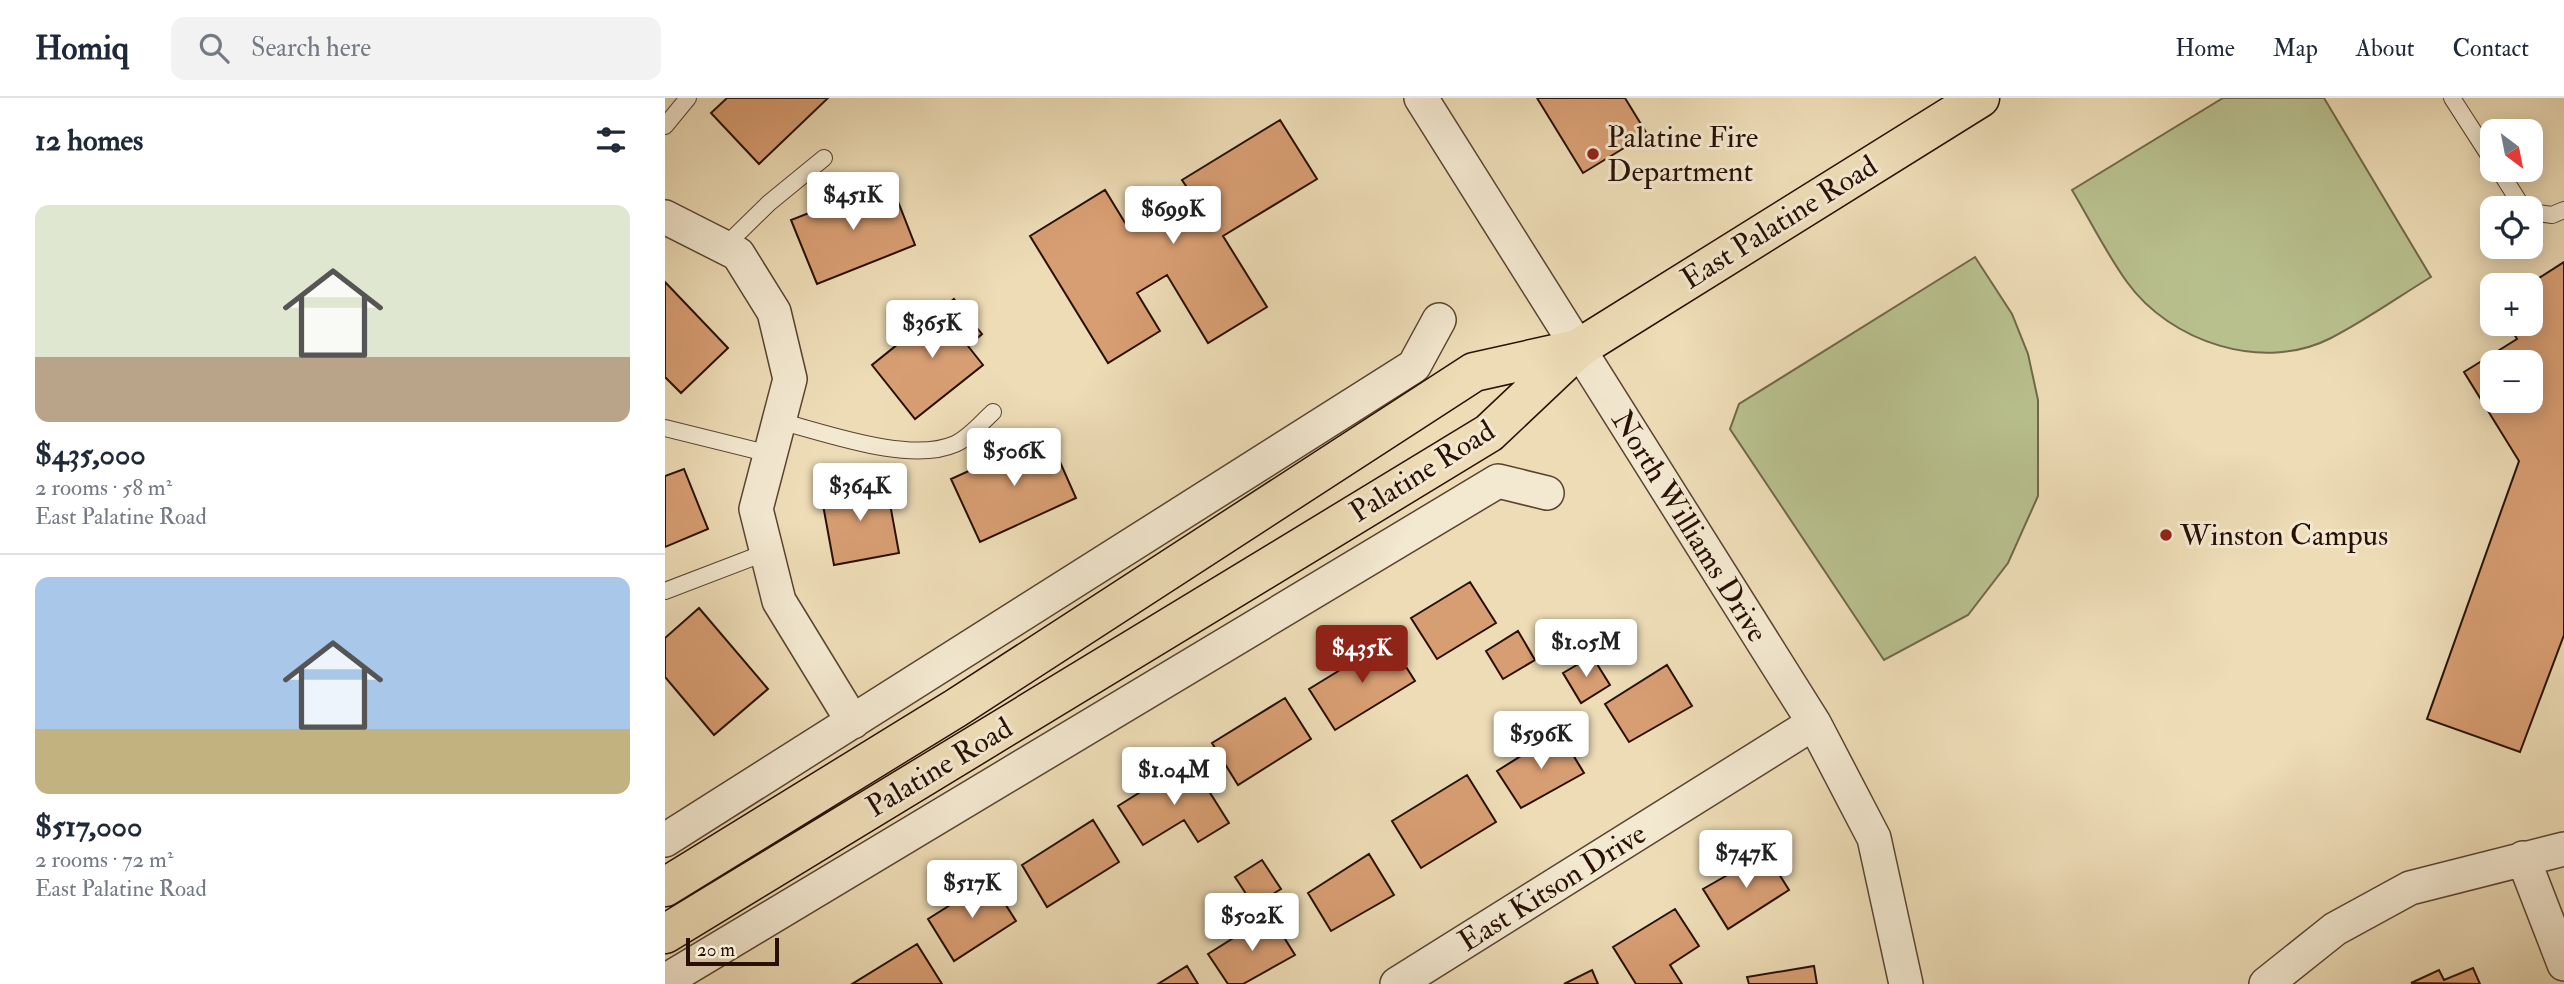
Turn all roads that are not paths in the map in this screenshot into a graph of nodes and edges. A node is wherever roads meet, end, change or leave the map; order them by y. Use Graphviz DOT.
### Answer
graph roads {
  1 [pos="688,98"];
  2 [pos="1421,98"];
  3 [pos="1980,98"];
  4 [pos="2452,98"];
  5 [pos="665,126"];
  6 [pos="2480,141"];
  7 [pos="824,158"];
  8 [pos="2564,210"];
  9 [pos="2543,214"];
  10 [pos="665,217"];
  11 [pos="724,247"];
  12 [pos="1439,320"];
  13 [pos="1579,348"];
  14 [pos="993,412"];
  15 [pos="779,421"];
  16 [pos="665,428"];
  17 [pos="770,454"];
  18 [pos="1547,493"];
  19 [pos="767,552"];
  20 [pos="665,592"];
  21 [pos="853,722"];
  22 [pos="1814,723"];
  23 [pos="665,840"];
  24 [pos="2564,849"];
  25 [pos="2523,858"];
  26 [pos="665,887"];
  27 [pos="665,934"];
  28 [pos="2564,964"];
  29 [pos="665,981"];
  30 [pos="1408,981"];
  31 [pos="1909,982"];
  32 [pos="2266,984"];
  1 -- 5 [label="lane"];
  2 -- 13 [label="street, North Williams Drive"];
  3 -- 13 [label="main road, East Palatine Road"];
  4 -- 6 [label="lane"];
  7 -- 11 [label="lane"];
  8 -- 9 [label="lane"];
  10 -- 11 [label="street"];
  11 -- 15 [label="street"];
  12 -- 21 [label="street"];
  13 -- 22 [label="street, North Williams Drive"];
  13 -- 26 [label="main road, Palatine Road"];
  13 -- 27 [label="main road, Palatine Road"];
  14 -- 15 [label="lane"];
  15 -- 17 [label="street"];
  16 -- 17 [label="lane"];
  17 -- 19 [label="street"];
  18 -- 29 [label="street"];
  19 -- 20 [label="lane"];
  19 -- 21 [label="street"];
  21 -- 23 [label="street"];
  22 -- 30 [label="street, East Kitson Drive"];
  22 -- 31 [label="street, North Williams Drive"];
  24 -- 25 [label="street"];
  25 -- 28 [label="street"];
  25 -- 32 [label="street"];
}
